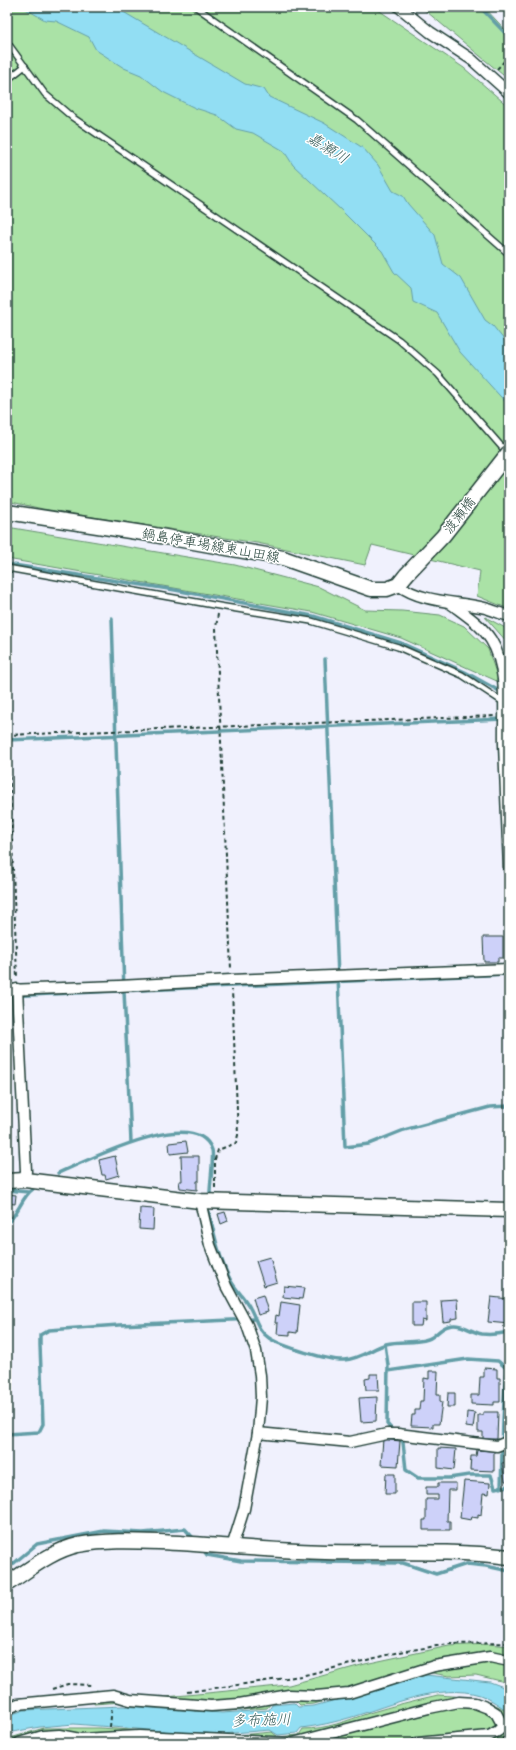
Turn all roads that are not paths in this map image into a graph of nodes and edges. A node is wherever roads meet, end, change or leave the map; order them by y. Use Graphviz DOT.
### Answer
graph roads {
  1 [pos="196,7"];
  2 [pos="399,7"];
  3 [pos="7,42"];
  4 [pos="25,66"];
  5 [pos="7,80"];
  6 [pos="509,93"];
  7 [pos="509,254"];
  8 [pos="509,452"];
  9 [pos="509,455"];
  10 [pos="7,512"];
  11 [pos="7,568"];
  12 [pos="402,580"];
  13 [pos="450,603"];
  14 [pos="509,616"];
  15 [pos="506,704"];
  16 [pos="509,869"];
  17 [pos="509,969"];
  18 [pos="14,993"];
  19 [pos="25,1180"];
  20 [pos="7,1181"];
  21 [pos="200,1201"];
  22 [pos="509,1210"];
  23 [pos="258,1433"];
  24 [pos="509,1441"];
  25 [pos="232,1547"];
  26 [pos="509,1557"];
  27 [pos="7,1584"];
  28 [pos="509,1661"];
  29 [pos="7,1708"];
  30 [pos="506,1728"];
  31 [pos="509,1739"];
  32 [pos="19,1743"];
  33 [pos="294,1743"];
  34 [pos="417,1743"];
  35 [pos="507,1743"];
  1 -- 7 [label="lane"];
  2 -- 6 [label="street"];
  3 -- 4 [label="lane"];
  4 -- 5 [label="lane"];
  4 -- 9 [label="lane"];
  8 -- 12 [label="street, 渡瀬橋, bridge"];
  10 -- 12 [label="street, 鍋島停車場線東山田線"];
  11 -- 15 [label="lane"];
  12 -- 13 [label="street"];
  13 -- 14 [label="street"];
  13 -- 15 [label="street"];
  15 -- 16 [label="street"];
  17 -- 18 [label="street"];
  18 -- 19 [label="street"];
  19 -- 20 [label="street"];
  19 -- 21 [label="street"];
  21 -- 22 [label="street"];
  21 -- 23 [label="street"];
  23 -- 24 [label="street"];
  23 -- 25 [label="street"];
  25 -- 26 [label="street"];
  25 -- 27 [label="street"];
  28 -- 29 [label="street"];
  30 -- 33 [label="street"];
  30 -- 34 [label="street"];
  31 -- 35 [label="street"];
  32 -- 33 [label="street"];
}
